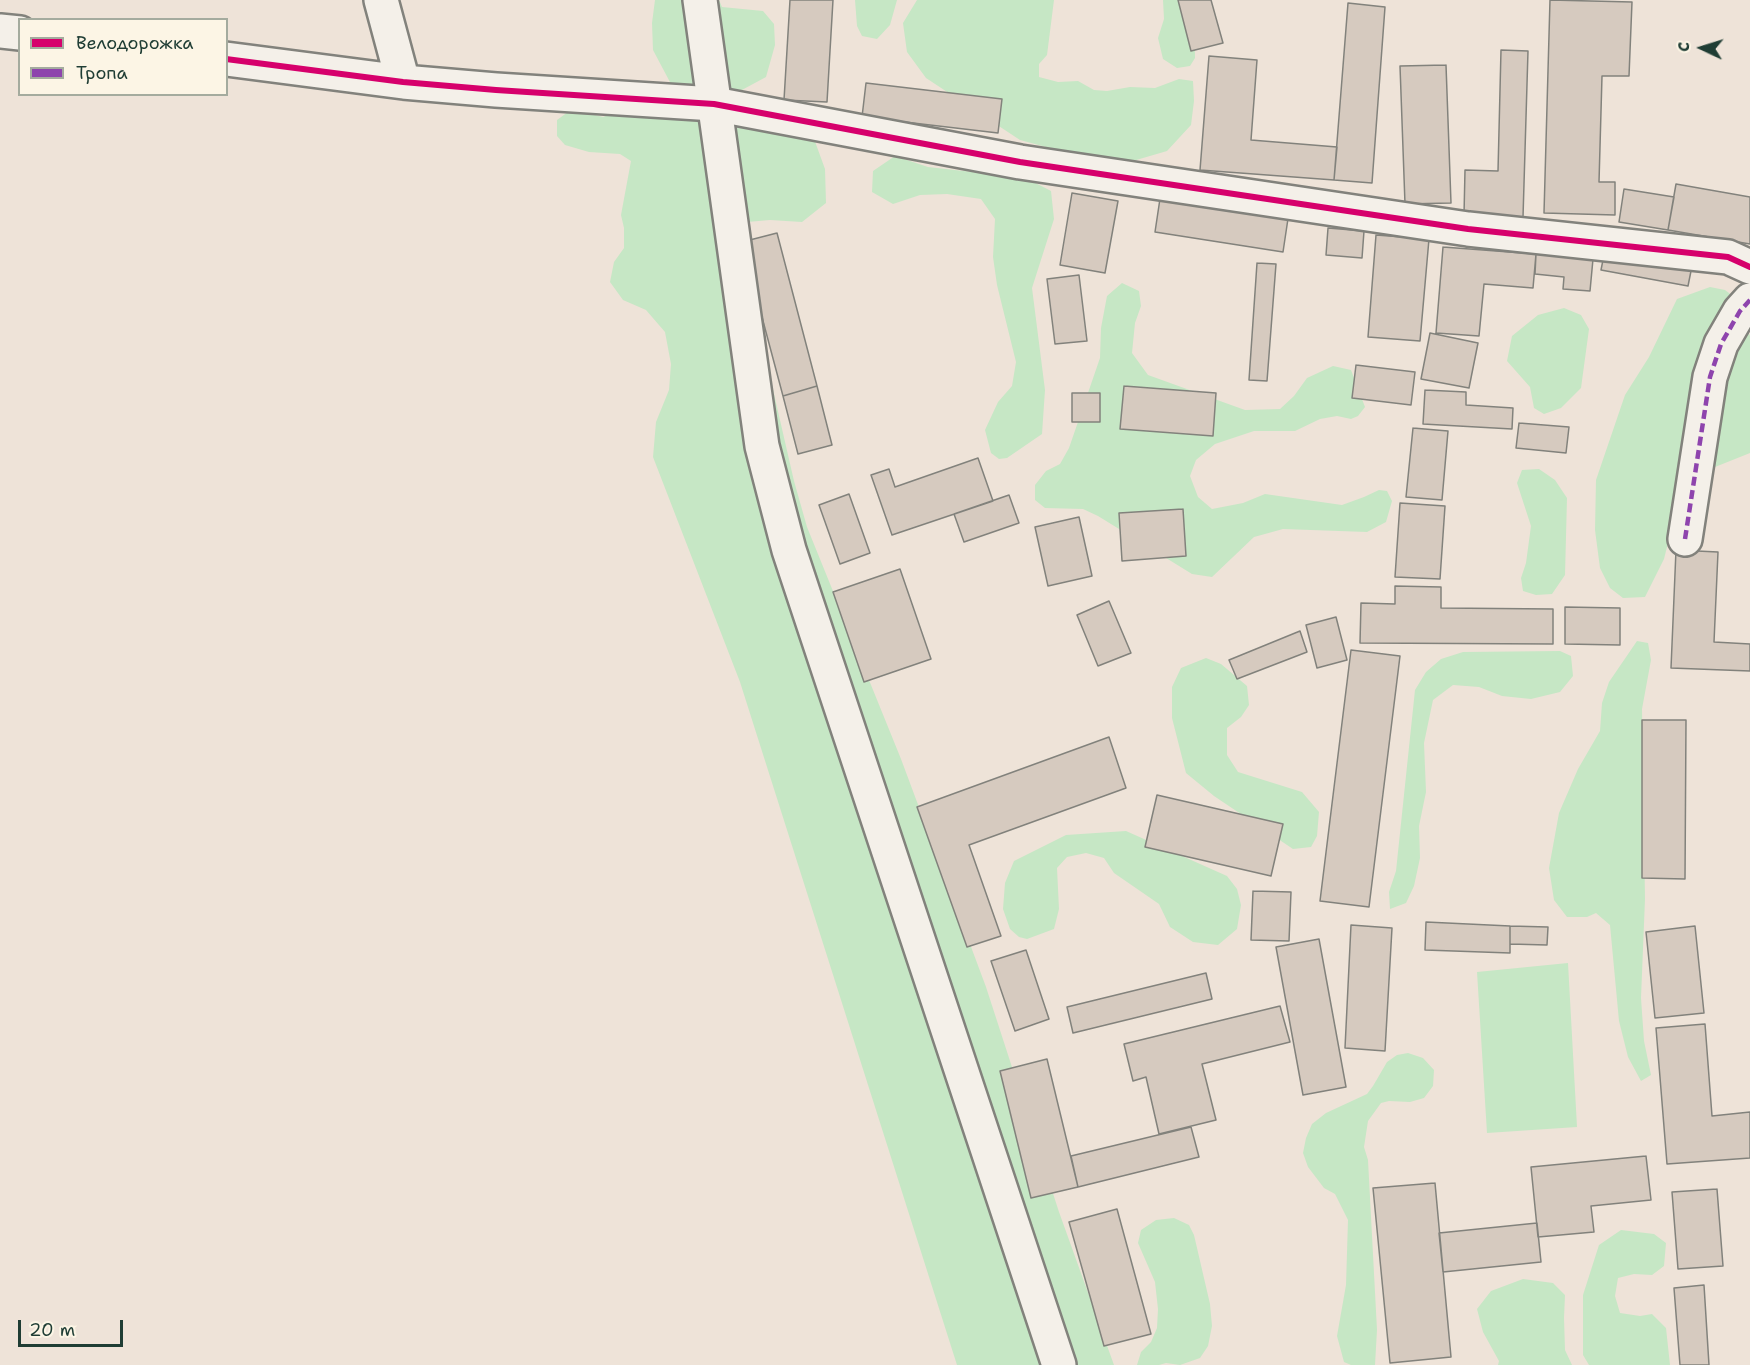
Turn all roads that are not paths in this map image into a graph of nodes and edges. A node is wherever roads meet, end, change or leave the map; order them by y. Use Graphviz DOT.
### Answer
graph roads {
  1 [pos="381,0"];
  2 [pos="700,0"];
  3 [pos="0,31"];
  4 [pos="18,33"];
  5 [pos="228,59"];
  6 [pos="403,82"];
  7 [pos="714,104"];
  8 [pos="1750,267"];
  9 [pos="1750,300"];
  10 [pos="1684,539"];
  11 [pos="1059,1365"];
  1 -- 6 [label="street"];
  2 -- 7 [label="street"];
  3 -- 4 [label="street"];
  5 -- 6 [label="street"];
  6 -- 7 [label="street"];
  7 -- 8 [label="street"];
  7 -- 11 [label="street"];
  9 -- 10 [label="street"];
}
